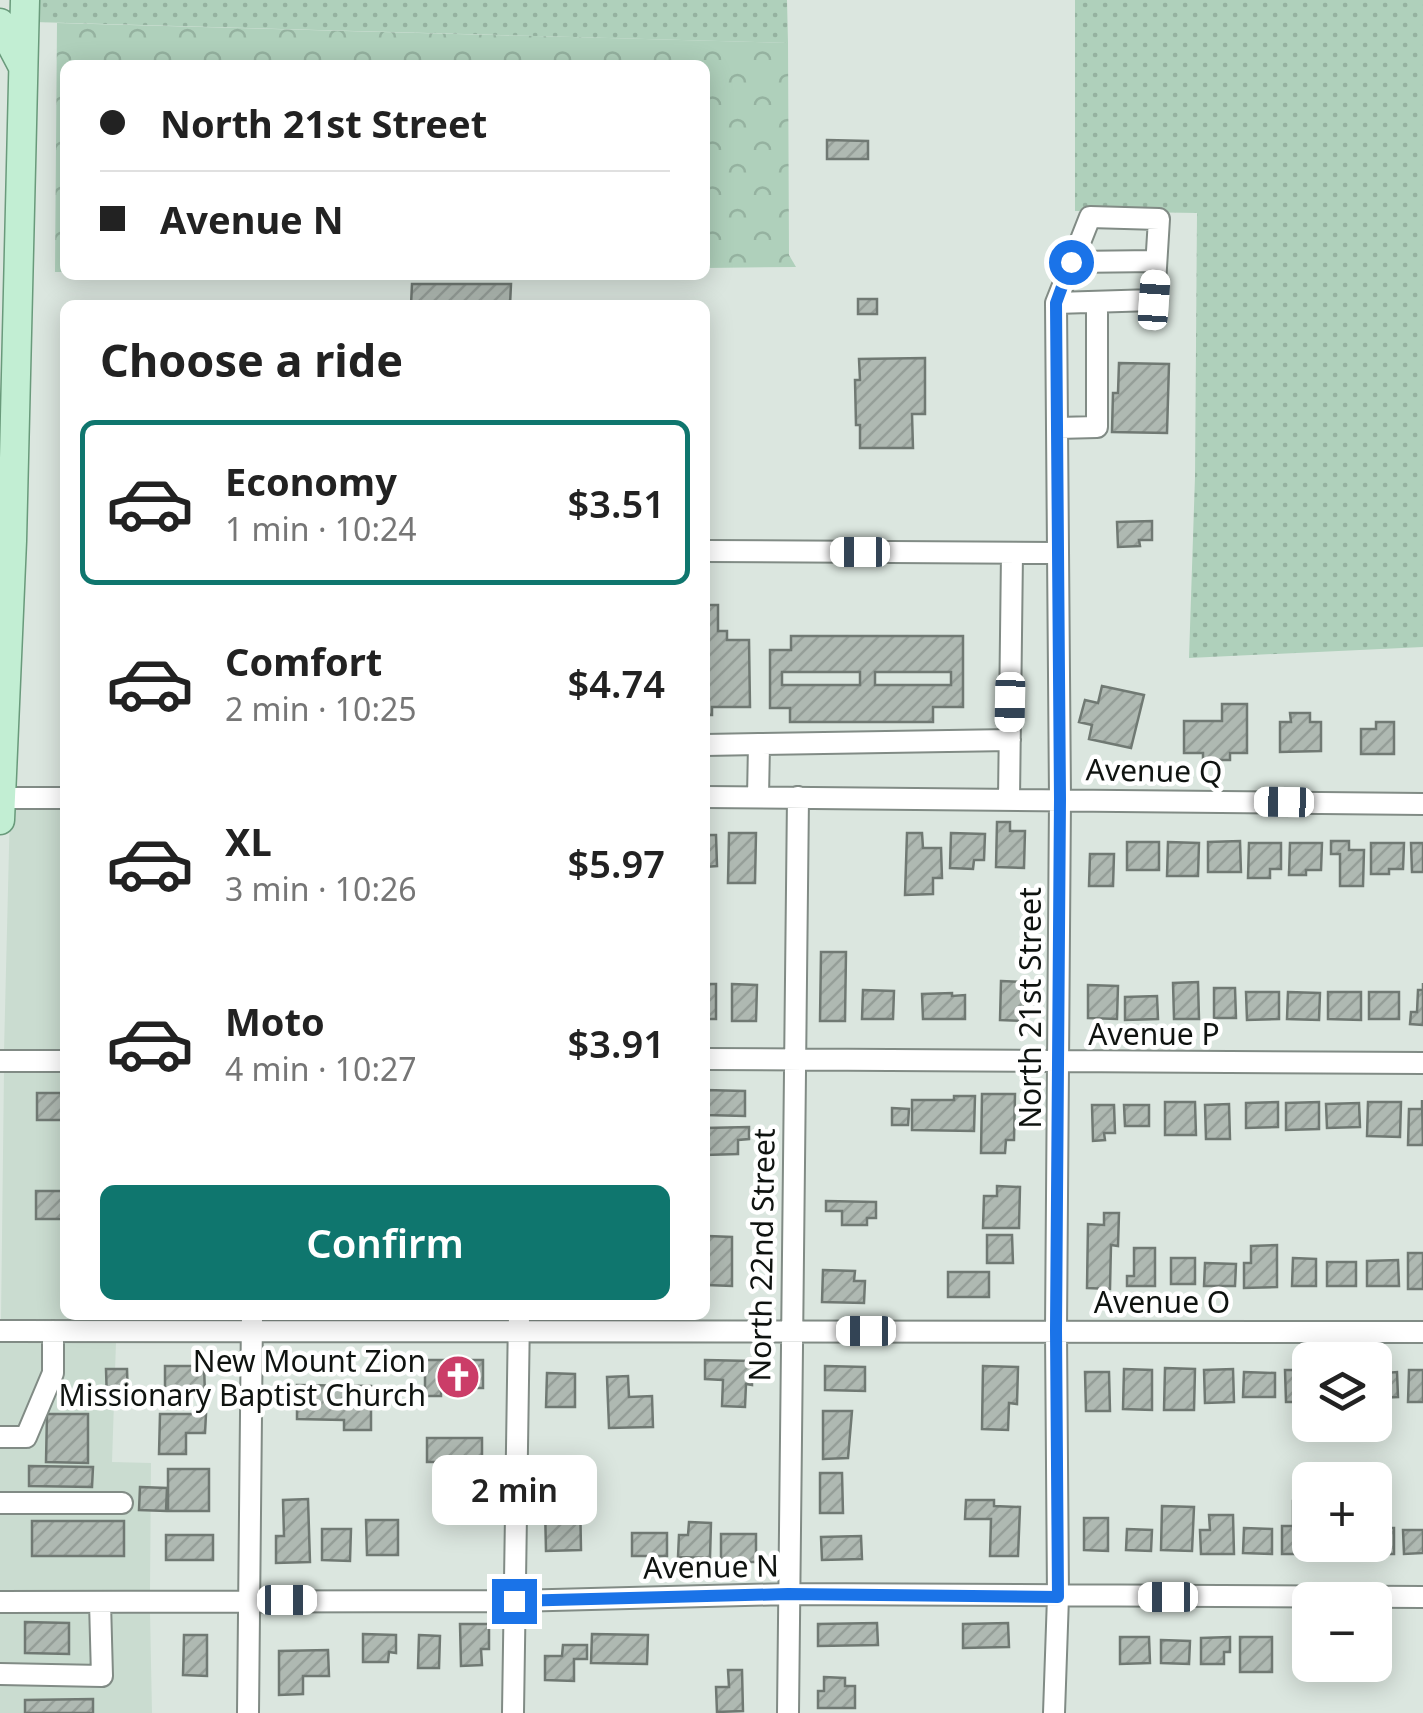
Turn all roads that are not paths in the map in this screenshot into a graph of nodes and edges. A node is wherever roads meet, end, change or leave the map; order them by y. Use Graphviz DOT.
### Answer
graph roads {
  1 [pos="25,0"];
  2 [pos="0,23"];
  3 [pos="23,66"];
  4 [pos="1156,260"];
  5 [pos="1071,262"];
  6 [pos="1098,302"];
  7 [pos="1056,303"];
  8 [pos="1057,428"];
  9 [pos="710,551"];
  10 [pos="1012,553"];
  11 [pos="1056,553"];
  12 [pos="1010,740"];
  13 [pos="759,744"];
  14 [pos="710,745"];
  15 [pos="710,797"];
  16 [pos="758,797"];
  17 [pos="798,797"];
  18 [pos="0,798"];
  19 [pos="60,798"];
  20 [pos="1009,799"];
  21 [pos="1060,799"];
  22 [pos="1423,804"];
  23 [pos="0,820"];
  24 [pos="710,1059"];
  25 [pos="794,1060"];
  26 [pos="0,1061"];
  27 [pos="60,1061"];
  28 [pos="1059,1063"];
  29 [pos="1423,1063"];
  30 [pos="519,1323"];
  31 [pos="251,1324"];
  32 [pos="1056,1330"];
  33 [pos="0,1331"];
  34 [pos="54,1331"];
  35 [pos="790,1331"];
  36 [pos="1423,1332"];
  37 [pos="0,1437"];
  38 [pos="0,1503"];
  39 [pos="122,1503"];
  40 [pos="788,1594"];
  41 [pos="1058,1597"];
  42 [pos="1423,1597"];
  43 [pos="249,1600"];
  44 [pos="514,1601"];
  45 [pos="0,1602"];
  46 [pos="100,1602"];
  47 [pos="7,1675"];
  48 [pos="248,1713"];
  49 [pos="513,1713"];
  50 [pos="788,1713"];
  51 [pos="1054,1713"];
  1 -- 3 [label="main road"];
  2 -- 3 [label="main road"];
  3 -- 18 [label="main road"];
  4 -- 5 [label="street"];
  4 -- 5 [label="street"];
  4 -- 6 [label="street"];
  5 -- 7 [label="street"];
  6 -- 7 [label="street"];
  6 -- 8 [label="street"];
  7 -- 8 [label="street, North 21st Street"];
  8 -- 11 [label="street, North 21st Street"];
  9 -- 10 [label="street"];
  10 -- 11 [label="street"];
  10 -- 12 [label="street"];
  11 -- 21 [label="street, North 21st Street"];
  12 -- 13 [label="street"];
  12 -- 20 [label="street"];
  13 -- 14 [label="street"];
  13 -- 16 [label="street"];
  15 -- 16 [label="street, Avenue Q"];
  16 -- 17 [label="street, Avenue Q"];
  17 -- 20 [label="street, Avenue Q"];
  17 -- 25 [label="street, North 22nd Street"];
  18 -- 19 [label="street"];
  18 -- 23 [label="main road"];
  20 -- 21 [label="street, Avenue Q"];
  21 -- 22 [label="street, Avenue Q"];
  21 -- 28 [label="street, North 21st Street"];
  24 -- 25 [label="street, Avenue P"];
  25 -- 28 [label="street, Avenue P"];
  25 -- 35 [label="street, North 22nd Street"];
  26 -- 27 [label="street"];
  28 -- 29 [label="street, Avenue P"];
  28 -- 32 [label="street, North 21st Street"];
  30 -- 31 [label="street, Avenue O"];
  30 -- 35 [label="street, Avenue O"];
  30 -- 44 [label="street"];
  31 -- 34 [label="street, Avenue O"];
  31 -- 43 [label="street"];
  32 -- 35 [label="street, Avenue O"];
  32 -- 36 [label="street, Avenue O"];
  32 -- 41 [label="street, North 21st Street"];
  33 -- 34 [label="street, Avenue O"];
  34 -- 37 [label="street"];
  35 -- 40 [label="street, North 22nd Street"];
  38 -- 39 [label="street"];
  40 -- 41 [label="street, Avenue N"];
  40 -- 44 [label="street, Avenue N"];
  40 -- 50 [label="street, North 22nd Street"];
  41 -- 42 [label="street, Avenue N"];
  41 -- 51 [label="street, North 21st Street"];
  43 -- 44 [label="street, Avenue N"];
  43 -- 46 [label="street, Avenue N"];
  43 -- 48 [label="street"];
  44 -- 49 [label="street"];
  45 -- 46 [label="street, Avenue N"];
  46 -- 47 [label="street"];
}
